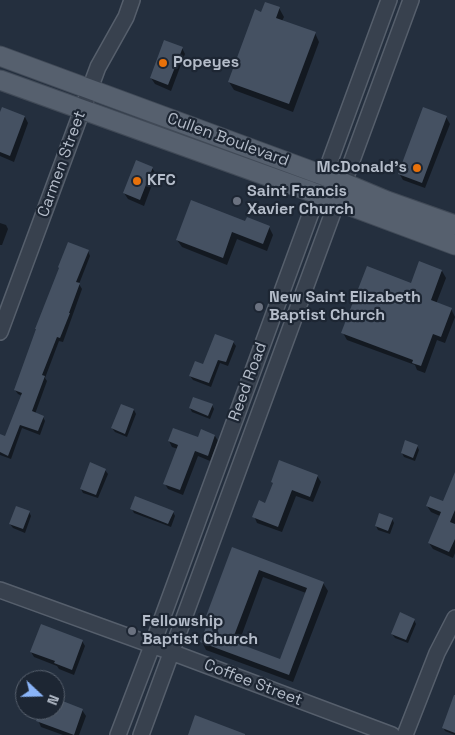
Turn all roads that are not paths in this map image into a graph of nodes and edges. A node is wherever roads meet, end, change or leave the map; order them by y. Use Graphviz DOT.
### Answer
graph roads {
  1 [pos="132,0"];
  2 [pos="389,0"];
  3 [pos="411,0"];
  4 [pos="0,56"];
  5 [pos="0,80"];
  6 [pos="89,90"];
  7 [pos="82,110"];
  8 [pos="324,176"];
  9 [pos="344,183"];
  10 [pos="317,194"];
  11 [pos="337,201"];
  12 [pos="455,225"];
  13 [pos="455,245"];
  14 [pos="0,332"];
  15 [pos="250,377"];
  16 [pos="269,384"];
  17 [pos="0,590"];
  18 [pos="455,618"];
  19 [pos="152,646"];
  20 [pos="171,652"];
  21 [pos="118,735"];
  22 [pos="141,735"];
  23 [pos="392,735"];
  24 [pos="405,735"];
  1 -- 6 [label="street, Carmen Street"];
  2 -- 8 [label="street, Reed Road"];
  3 -- 9 [label="street, Reed Road"];
  4 -- 6 [label="main road, Cullen Boulevard"];
  5 -- 7 [label="main road, Cullen Boulevard"];
  6 -- 7 [label="street, Carmen Street"];
  6 -- 8 [label="main road, Cullen Boulevard"];
  7 -- 10 [label="main road, Cullen Boulevard"];
  7 -- 14 [label="street, Carmen Street"];
  8 -- 9 [label="main road, Cullen Boulevard"];
  8 -- 10 [label="street, Reed Road"];
  9 -- 11 [label="street, Reed Road"];
  9 -- 12 [label="main road, Cullen Boulevard"];
  10 -- 11 [label="main road, Cullen Boulevard"];
  10 -- 15 [label="street, Reed Road"];
  11 -- 13 [label="main road, Cullen Boulevard"];
  11 -- 16 [label="street, Reed Road"];
  15 -- 16 [label="street"];
  15 -- 19 [label="street, Reed Road"];
  16 -- 20 [label="street, Reed Road"];
  17 -- 19 [label="street, Coffee Street"];
  18 -- 24 [label="street"];
  19 -- 20 [label="street, Coffee Street"];
  19 -- 21 [label="street, Reed Road"];
  20 -- 22 [label="street, Reed Road"];
  20 -- 23 [label="street, Coffee Street"];
}
